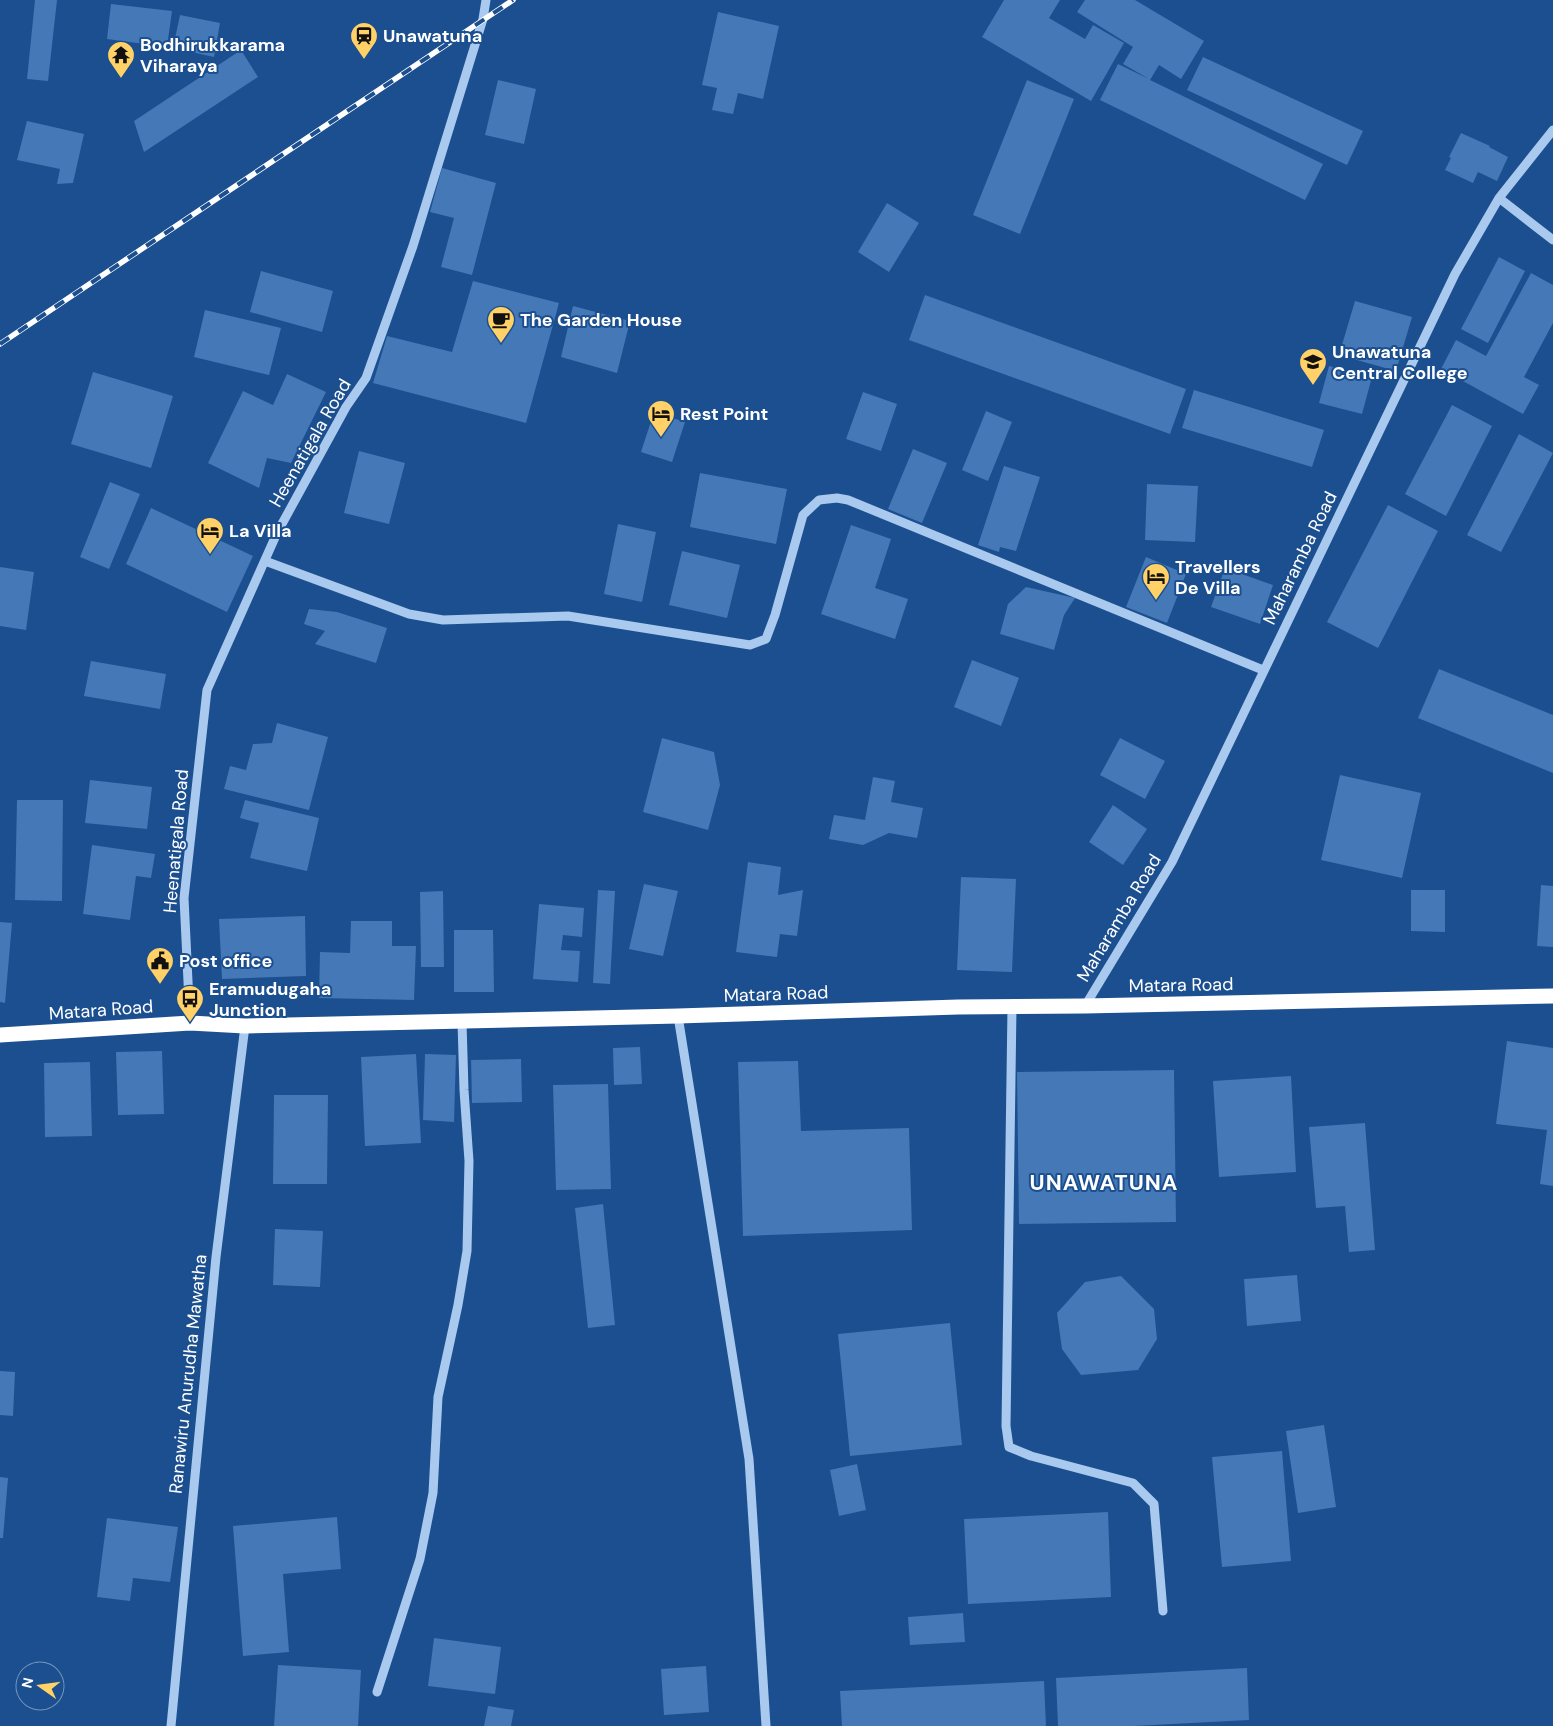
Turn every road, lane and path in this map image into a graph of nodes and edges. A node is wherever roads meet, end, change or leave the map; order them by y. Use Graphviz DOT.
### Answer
graph roads {
  1 [pos="486,0"];
  2 [pos="1553,130"];
  3 [pos="1499,198"];
  4 [pos="1553,240"];
  5 [pos="265,561"];
  6 [pos="1263,670"];
  7 [pos="1553,996"];
  8 [pos="1085,1006"];
  9 [pos="1012,1007"];
  10 [pos="678,1016"];
  11 [pos="462,1022"];
  12 [pos="190,1023"];
  13 [pos="245,1026"];
  14 [pos="0,1035"];
  15 [pos="1163,1612"];
  16 [pos="377,1692"];
  17 [pos="171,1726"];
  18 [pos="766,1726"];
  1 -- 5 [label="street, Heenatigala Road"];
  2 -- 3 [label="street, Maharamba Road"];
  3 -- 4 [label="street"];
  3 -- 6 [label="street, Maharamba Road"];
  5 -- 6 [label="street"];
  5 -- 12 [label="street, Heenatigala Road"];
  6 -- 8 [label="street, Maharamba Road"];
  7 -- 8 [label="highway, Matara Road"];
  8 -- 9 [label="highway, Matara Road"];
  9 -- 10 [label="highway, Matara Road"];
  9 -- 15 [label="street"];
  10 -- 11 [label="highway, Matara Road"];
  10 -- 18 [label="street"];
  11 -- 13 [label="highway, Matara Road"];
  11 -- 16 [label="street"];
  12 -- 13 [label="highway, Matara Road"];
  12 -- 14 [label="highway, Matara Road"];
  13 -- 17 [label="street, Ranawiru Anurudha Mawatha"];
}
